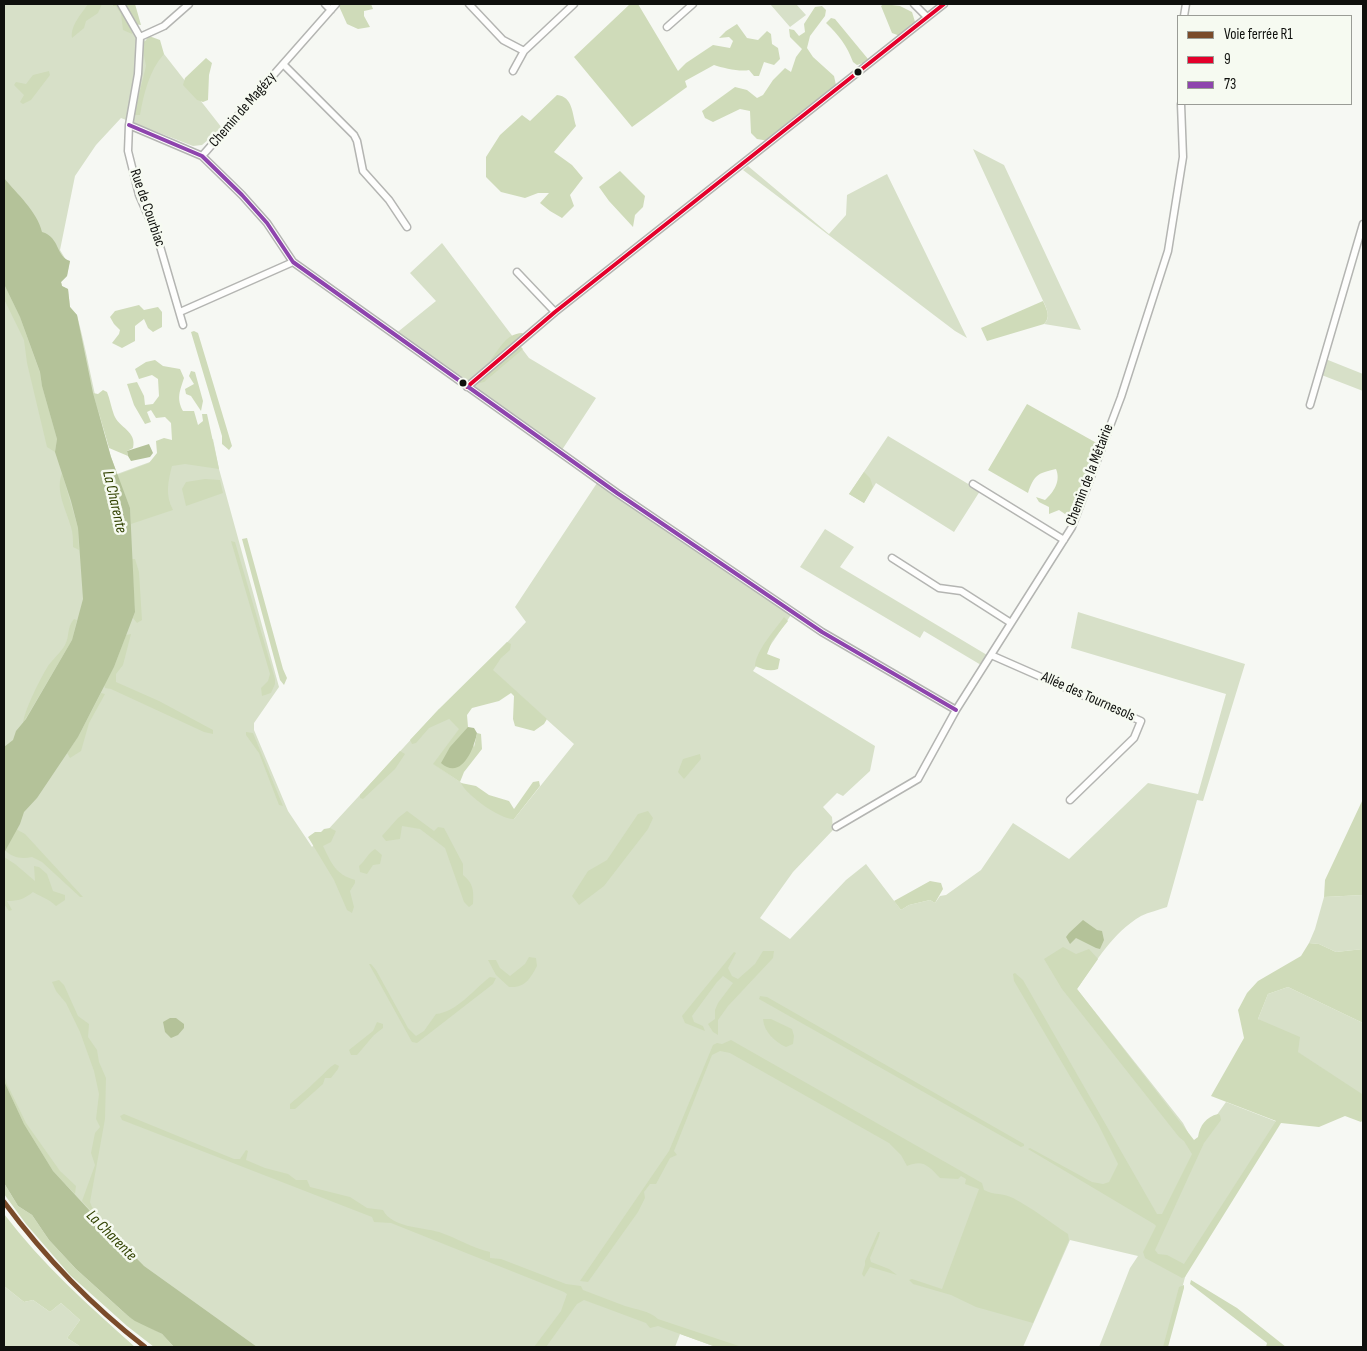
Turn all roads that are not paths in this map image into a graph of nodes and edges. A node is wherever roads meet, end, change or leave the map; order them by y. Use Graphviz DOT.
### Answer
graph roads {
  1 [pos="121,4"];
  2 [pos="189,4"];
  3 [pos="325,4"];
  4 [pos="336,4"];
  5 [pos="469,4"];
  6 [pos="574,4"];
  7 [pos="693,4"];
  8 [pos="914,4"];
  9 [pos="944,4"];
  10 [pos="331,10"];
  11 [pos="927,17"];
  12 [pos="667,27"];
  13 [pos="140,37"];
  14 [pos="524,51"];
  15 [pos="284,64"];
  16 [pos="513,71"];
  17 [pos="1180,105"];
  18 [pos="129,125"];
  19 [pos="202,156"];
  20 [pos="1363,224"];
  21 [pos="407,227"];
  22 [pos="293,262"];
  23 [pos="517,272"];
  24 [pos="180,312"];
  25 [pos="555,312"];
  26 [pos="183,325"];
  27 [pos="467,387"];
  28 [pos="1310,405"];
  29 [pos="973,484"];
  30 [pos="1064,540"];
  31 [pos="892,558"];
  32 [pos="1011,623"];
  33 [pos="991,655"];
  34 [pos="956,710"];
  35 [pos="1070,800"];
  36 [pos="836,827"];
  1 -- 13 [label="street"];
  2 -- 13 [label="street"];
  3 -- 10 [label="street"];
  4 -- 10 [label="street, Chemin de Magézy"];
  5 -- 14 [label="street"];
  6 -- 14 [label="street"];
  7 -- 12 [label="street"];
  8 -- 11 [label="street"];
  9 -- 11 [label="street"];
  10 -- 15 [label="street, Chemin de Magézy"];
  11 -- 25 [label="street"];
  13 -- 18 [label="street, Rue de Courbiac"];
  14 -- 16 [label="street"];
  15 -- 19 [label="street, Chemin de Magézy"];
  15 -- 21 [label="street"];
  17 -- 30 [label="street, Chemin de la Métairie"];
  18 -- 19 [label="street, Chemin de Magézy"];
  18 -- 24 [label="street, Rue de Courbiac"];
  19 -- 22 [label="street"];
  20 -- 28 [label="street"];
  22 -- 24 [label="street"];
  22 -- 27 [label="street"];
  23 -- 25 [label="street"];
  24 -- 26 [label="street, Rue de Courbiac"];
  25 -- 27 [label="street"];
  27 -- 34 [label="street"];
  29 -- 30 [label="street"];
  30 -- 32 [label="street, Chemin de la Métairie"];
  31 -- 32 [label="street"];
  32 -- 33 [label="street, Chemin de la Métairie"];
  33 -- 34 [label="street, Chemin de la Métairie"];
  33 -- 35 [label="street, Allée des Tournesols"];
  34 -- 36 [label="street, Chemin de la Métairie"];
}
